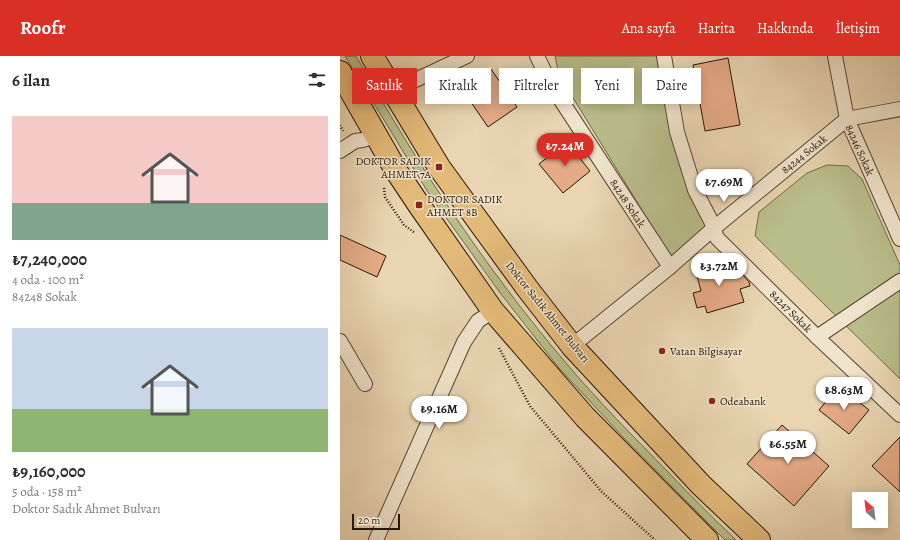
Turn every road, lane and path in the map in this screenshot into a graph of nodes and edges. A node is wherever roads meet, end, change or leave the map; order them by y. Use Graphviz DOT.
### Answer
graph roads {
  1 [pos="372,56"];
  2 [pos="467,56"];
  3 [pos="537,56"];
  4 [pos="664,56"];
  5 [pos="836,56"];
  6 [pos="379,68"];
  7 [pos="340,72"];
  8 [pos="417,79"];
  9 [pos="400,104"];
  10 [pos="900,109"];
  11 [pos="847,119"];
  12 [pos="340,126"];
  13 [pos="344,132"];
  14 [pos="376,135"];
  15 [pos="340,151"];
  16 [pos="714,228"];
  17 [pos="900,239"];
  18 [pos="670,267"];
  19 [pos="900,281"];
  20 [pos="493,312"];
  21 [pos="817,337"];
  22 [pos="340,341"];
  23 [pos="497,345"];
  24 [pos="572,346"];
  25 [pos="365,384"];
  26 [pos="900,415"];
  27 [pos="376,540"];
  28 [pos="655,540"];
  29 [pos="707,540"];
  30 [pos="759,540"];
  1 -- 6 [label="main road, Doktor Sadık Ahmet Bulvarı"];
  2 -- 8 [label="street"];
  3 -- 18 [label="street, 84248 Sokak"];
  4 -- 16 [label="street, 84247 Sokak"];
  5 -- 11 [label="street, 84246 Sokak"];
  7 -- 14 [label="main road"];
  9 -- 24 [label="main road, Doktor Sadık Ahmet Bulvarı"];
  10 -- 11 [label="street, 84244 Sokak"];
  11 -- 16 [label="street, 84244 Sokak"];
  11 -- 17 [label="street, 84246 Sokak"];
  12 -- 13 [label="path"];
  14 -- 15 [label="street"];
  14 -- 20 [label="main road"];
  16 -- 18 [label="street, 84244 Sokak"];
  16 -- 21 [label="street, 84247 Sokak"];
  18 -- 24 [label="street, 84244 Sokak"];
  19 -- 21 [label="street"];
  20 -- 27 [label="street"];
  20 -- 29 [label="main road"];
  21 -- 26 [label="street, 84247 Sokak"];
  22 -- 25 [label="street"];
  23 -- 28 [label="path"];
  24 -- 30 [label="main road, Doktor Sadık Ahmet Bulvarı"];
}
